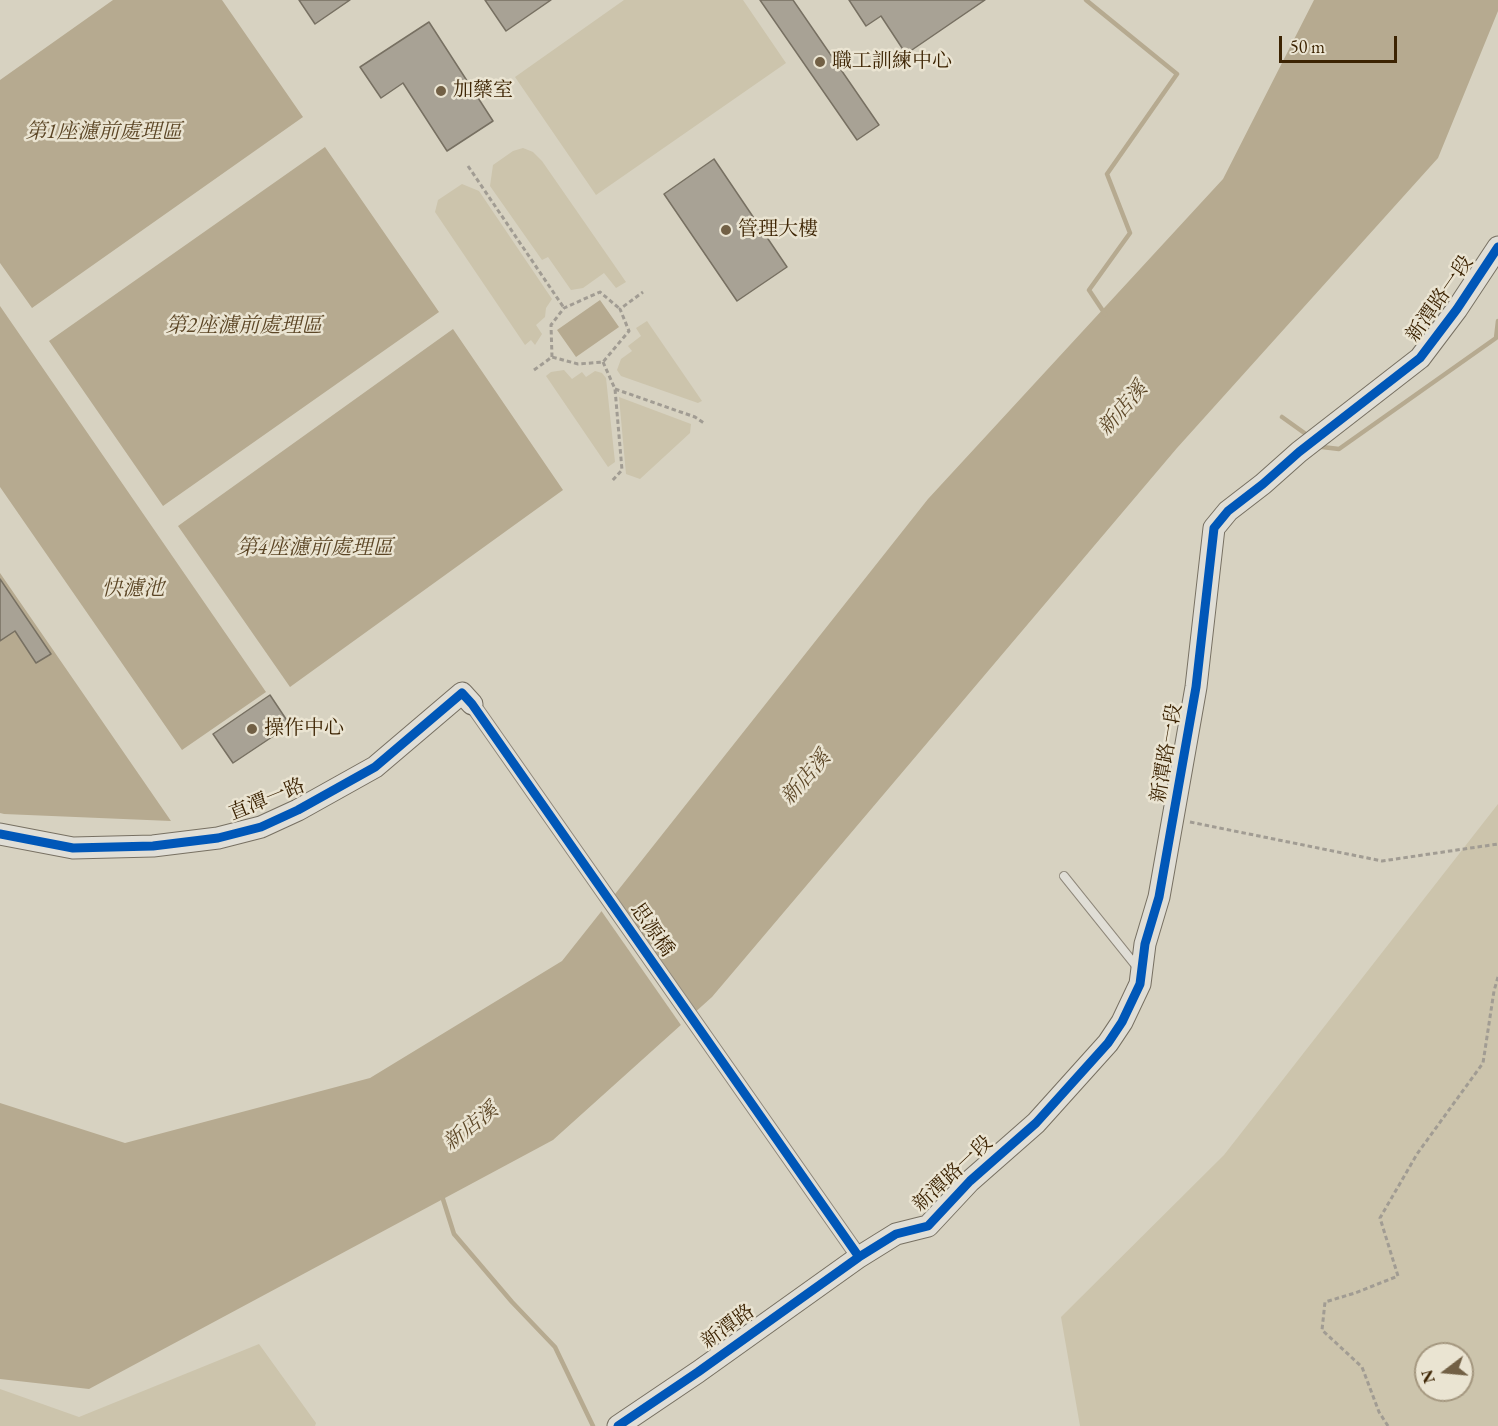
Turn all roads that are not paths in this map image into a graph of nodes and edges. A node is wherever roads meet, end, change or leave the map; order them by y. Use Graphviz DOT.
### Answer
graph roads {
  1 [pos="1498,247"];
  2 [pos="472,704"];
  3 [pos="0,834"];
  4 [pos="1064,876"];
  5 [pos="1142,973"];
  6 [pos="859,1257"];
  7 [pos="618,1426"];
  1 -- 5 [label="street, 新潭路一段"];
  2 -- 3 [label="street, 直潭一路"];
  2 -- 6 [label="street, 思源橋"];
  4 -- 5 [label="lane"];
  5 -- 6 [label="street, 新潭路一段"];
  6 -- 7 [label="street, 新潭路"];
}
